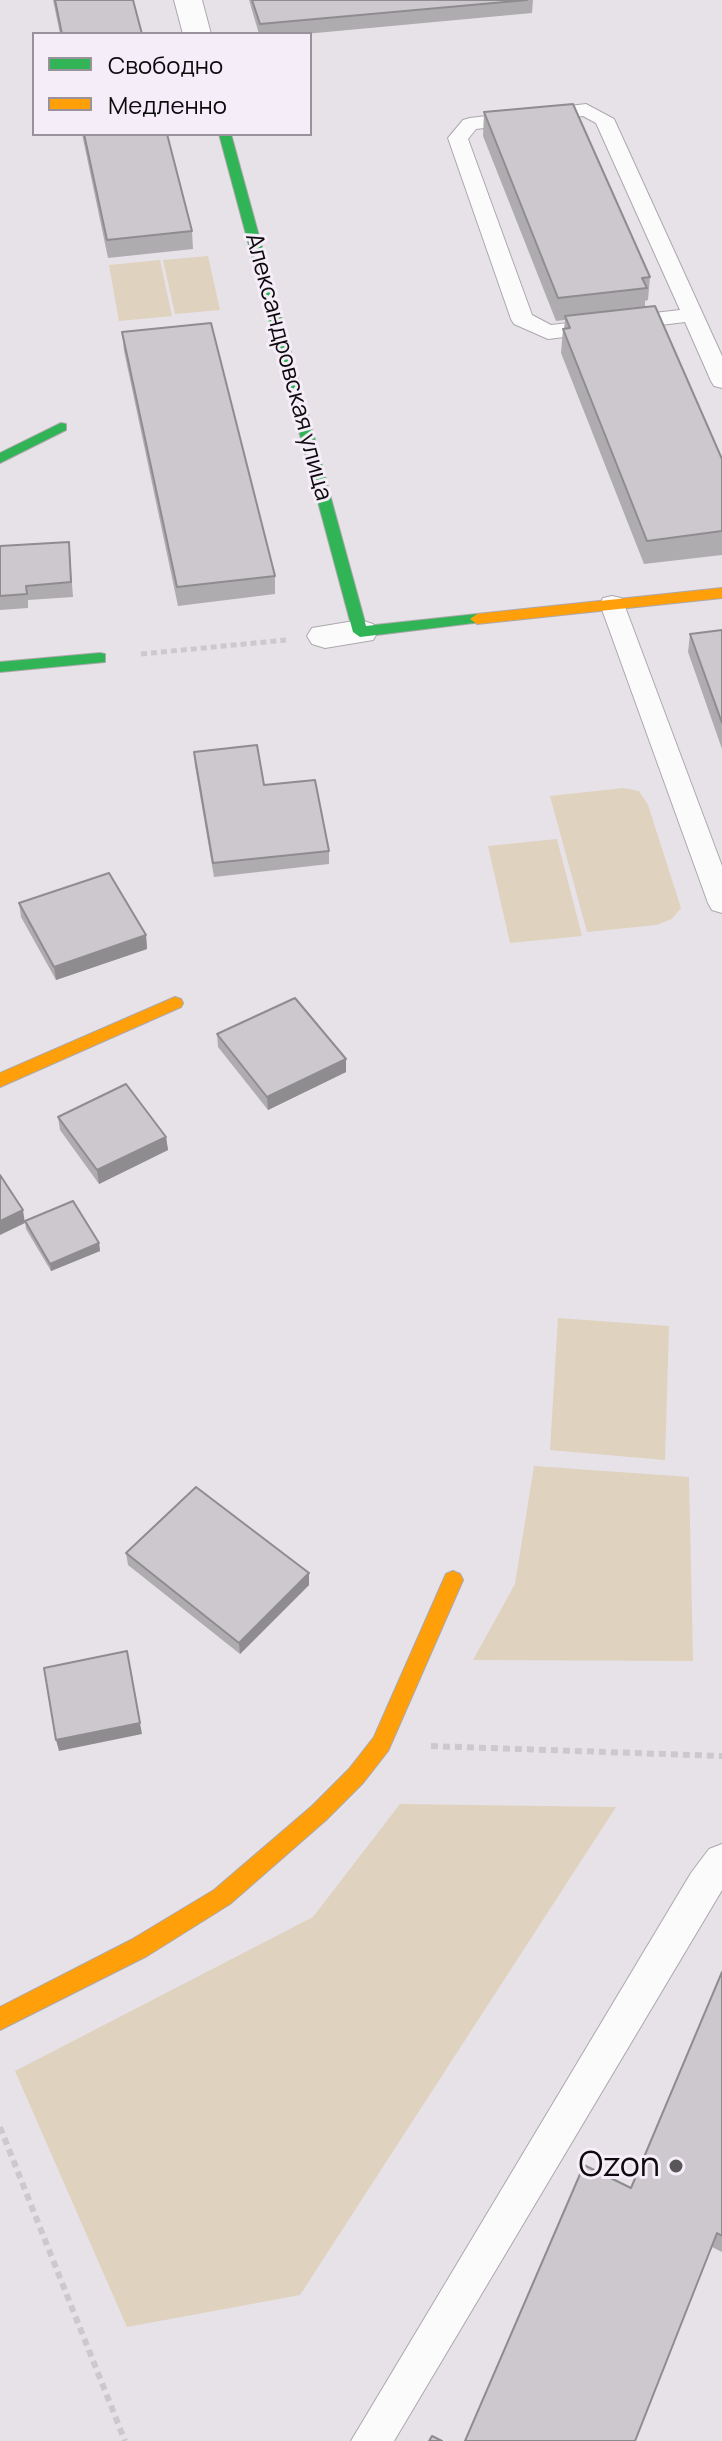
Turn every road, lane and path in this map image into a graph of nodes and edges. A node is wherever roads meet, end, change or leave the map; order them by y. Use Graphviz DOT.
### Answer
graph roads {
  1 [pos="188,0"];
  2 [pos="196,32"];
  3 [pos="225,136"];
  4 [pos="693,315"];
  5 [pos="722,381"];
  6 [pos="61,427"];
  7 [pos="0,459"];
  8 [pos="722,593"];
  9 [pos="612,604"];
  10 [pos="345,623"];
  11 [pos="100,658"];
  12 [pos="0,667"];
  13 [pos="722,903"];
  14 [pos="175,1003"];
  15 [pos="0,1080"];
  16 [pos="453,1580"];
  17 [pos="381,1744"];
  18 [pos="722,1756"];
  19 [pos="722,1861"];
  20 [pos="0,2019"];
  21 [pos="0,2127"];
  22 [pos="125,2441"];
  23 [pos="371,2441"];
  1 -- 2 [label="street"];
  3 -- 10 [label="street, Александровская улица"];
  4 -- 4 [label="lane"];
  4 -- 5 [label="lane"];
  6 -- 7 [label="street"];
  8 -- 9 [label="street"];
  9 -- 10 [label="street"];
  9 -- 13 [label="lane"];
  10 -- 11 [label="path"];
  11 -- 12 [label="street"];
  14 -- 15 [label="street"];
  16 -- 17 [label="street"];
  17 -- 18 [label="path"];
  17 -- 20 [label="street"];
  19 -- 23 [label="lane"];
  21 -- 22 [label="path"];
}
